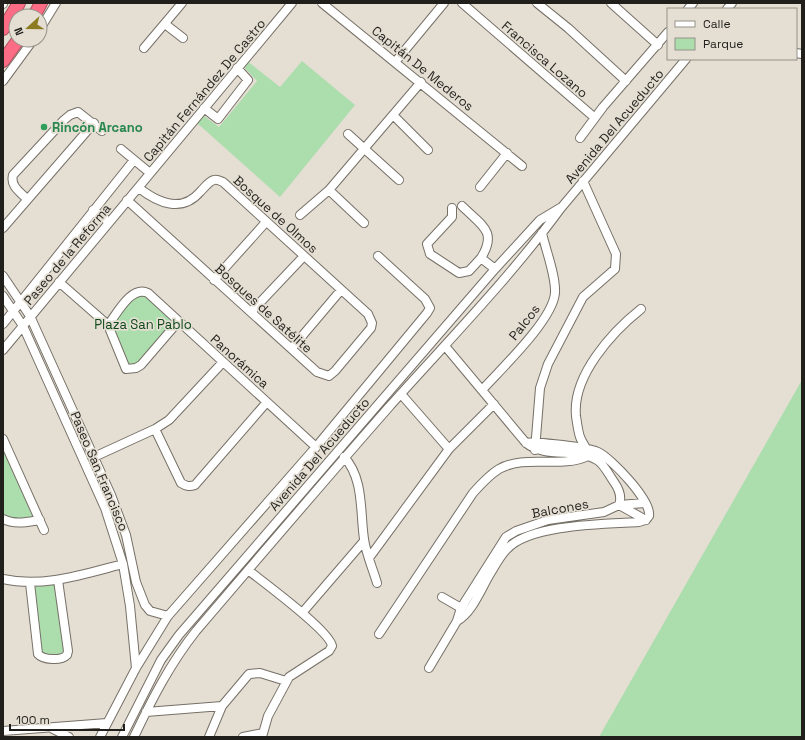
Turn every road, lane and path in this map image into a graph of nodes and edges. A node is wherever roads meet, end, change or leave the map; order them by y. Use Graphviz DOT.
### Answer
graph roads {
  1 [pos="56,3"];
  2 [pos="182,3"];
  3 [pos="292,3"];
  4 [pos="322,3"];
  5 [pos="444,3"];
  6 [pos="462,3"];
  7 [pos="537,3"];
  8 [pos="611,3"];
  9 [pos="17,4"];
  10 [pos="48,16"];
  11 [pos="165,24"];
  12 [pos="3,29"];
  13 [pos="667,33"];
  14 [pos="183,38"];
  15 [pos="658,45"];
  16 [pos="12,48"];
  17 [pos="27,48"];
  18 [pos="144,48"];
  19 [pos="685,60"];
  20 [pos="3,61"];
  21 [pos="396,61"];
  22 [pos="237,68"];
  23 [pos="3,81"];
  24 [pos="626,81"];
  25 [pos="421,82"];
  26 [pos="204,108"];
  27 [pos="393,115"];
  28 [pos="595,118"];
  29 [pos="94,123"];
  30 [pos="102,131"];
  31 [pos="348,134"];
  32 [pos="580,138"];
  33 [pos="121,149"];
  34 [pos="363,149"];
  35 [pos="428,150"];
  36 [pos="507,154"];
  37 [pos="134,160"];
  38 [pos="522,166"];
  39 [pos="150,173"];
  40 [pos="399,180"];
  41 [pos="584,181"];
  42 [pos="480,187"];
  43 [pos="139,188"];
  44 [pos="329,190"];
  45 [pos="27,199"];
  46 [pos="127,200"];
  47 [pos="462,206"];
  48 [pos="452,208"];
  49 [pos="560,208"];
  50 [pos="93,210"];
  51 [pos="300,216"];
  52 [pos="109,222"];
  53 [pos="266,222"];
  54 [pos="364,223"];
  55 [pos="3,228"];
  56 [pos="542,233"];
  57 [pos="304,256"];
  58 [pos="378,256"];
  59 [pos="481,258"];
  60 [pos="495,269"];
  61 [pos="3,276"];
  62 [pos="214,280"];
  63 [pos="59,282"];
  64 [pos="341,290"];
  65 [pos="3,296"];
  66 [pos="21,301"];
  67 [pos="641,309"];
  68 [pos="14,311"];
  69 [pos="251,312"];
  70 [pos="368,314"];
  71 [pos="30,316"];
  72 [pos="178,322"];
  73 [pos="3,324"];
  74 [pos="108,325"];
  75 [pos="23,326"];
  76 [pos="445,346"];
  77 [pos="292,348"];
  78 [pos="3,350"];
  79 [pos="222,362"];
  80 [pos="482,390"];
  81 [pos="401,394"];
  82 [pos="268,402"];
  83 [pos="494,404"];
  84 [pos="155,429"];
  85 [pos="4,443"];
  86 [pos="532,445"];
  87 [pos="316,447"];
  88 [pos="449,448"];
  89 [pos="588,453"];
  90 [pos="94,457"];
  91 [pos="344,457"];
  92 [pos="645,503"];
  93 [pos="619,505"];
  94 [pos="647,518"];
  95 [pos="3,519"];
  96 [pos="40,520"];
  97 [pos="44,530"];
  98 [pos="364,541"];
  99 [pos="369,558"];
  100 [pos="123,564"];
  101 [pos="248,570"];
  102 [pos="3,579"];
  103 [pos="58,580"];
  104 [pos="30,583"];
  105 [pos="377,583"];
  106 [pos="442,597"];
  107 [pos="461,608"];
  108 [pos="302,613"];
  109 [pos="168,616"];
  110 [pos="457,621"];
  111 [pos="379,634"];
  112 [pos="136,668"];
  113 [pos="429,668"];
  114 [pos="286,681"];
  115 [pos="222,706"];
  116 [pos="146,712"];
  117 [pos="107,723"];
  118 [pos="53,729"];
  119 [pos="3,732"];
  120 [pos="262,735"];
  121 [pos="68,737"];
  122 [pos="100,737"];
  123 [pos="122,737"];
  124 [pos="134,737"];
  125 [pos="209,737"];
  126 [pos="243,737"];
  1 -- 10 [label="street"];
  2 -- 11 [label="street"];
  3 -- 22 [label="street, Capitán Fernández De Castro"];
  4 -- 21 [label="street, Capitán De Mederos"];
  5 -- 21 [label="street"];
  6 -- 28 [label="street, Francisca Lozano"];
  7 -- 24 [label="street"];
  8 -- 15 [label="street"];
  9 -- 12 [label="highway"];
  11 -- 14 [label="street"];
  11 -- 18 [label="street"];
  13 -- 15 [label="street"];
  15 -- 24 [label="street"];
  16 -- 20 [label="highway"];
  17 -- 23 [label="street"];
  19 -- 41 [label="street, Avenida Del Acueducto"];
  21 -- 25 [label="street, Capitán De Mederos"];
  22 -- 26 [label="street, Capitán Fernández De Castro"];
  22 -- 26 [label="street"];
  24 -- 28 [label="street"];
  25 -- 27 [label="street"];
  25 -- 36 [label="street, Capitán De Mederos"];
  26 -- 39 [label="street, Capitán Fernández De Castro"];
  27 -- 34 [label="street"];
  27 -- 35 [label="street"];
  28 -- 32 [label="street"];
  29 -- 30 [label="street"];
  29 -- 45 [label="street"];
  29 -- 45 [label="street"];
  31 -- 34 [label="street"];
  33 -- 37 [label="street"];
  34 -- 40 [label="street"];
  34 -- 44 [label="street"];
  36 -- 38 [label="street, Capitán De Mederos"];
  36 -- 42 [label="street"];
  37 -- 39 [label="street"];
  37 -- 50 [label="street, Paseo de la Reforma"];
  39 -- 43 [label="street, Paseo de la Reforma"];
  41 -- 49 [label="street, Avenida Del Acueducto"];
  41 -- 86 [label="street"];
  43 -- 46 [label="street, Paseo de la Reforma"];
  43 -- 53 [label="street, Bosque de Olmos"];
  44 -- 51 [label="street"];
  44 -- 54 [label="street"];
  45 -- 55 [label="street"];
  46 -- 52 [label="street, Paseo de la Reforma"];
  46 -- 62 [label="street, Bosques de Satélite"];
  47 -- 59 [label="street"];
  48 -- 59 [label="street"];
  49 -- 56 [label="street, Avenida Del Acueducto"];
  49 -- 60 [label="street, Avenida Del Acueducto"];
  50 -- 52 [label="street"];
  50 -- 66 [label="street, Paseo de la Reforma"];
  52 -- 63 [label="street, Paseo de la Reforma"];
  53 -- 57 [label="street, Bosque de Olmos"];
  53 -- 62 [label="street"];
  56 -- 76 [label="street, Avenida Del Acueducto"];
  56 -- 80 [label="street, Palcos"];
  57 -- 64 [label="street, Bosque de Olmos"];
  57 -- 69 [label="street"];
  58 -- 87 [label="street, Avenida Del Acueducto"];
  59 -- 60 [label="street"];
  60 -- 123 [label="street, Avenida Del Acueducto"];
  61 -- 66 [label="street, Paseo San Francisco"];
  62 -- 69 [label="street, Bosques de Satélite"];
  63 -- 71 [label="street, Paseo de la Reforma"];
  63 -- 74 [label="street"];
  64 -- 70 [label="street, Bosque de Olmos"];
  64 -- 77 [label="street"];
  65 -- 68 [label="street, Paseo San Francisco"];
  66 -- 68 [label="street, Paseo de la Reforma"];
  66 -- 71 [label="street, Paseo San Francisco"];
  67 -- 89 [label="street"];
  68 -- 73 [label="street, Paseo de la Reforma"];
  68 -- 75 [label="street, Paseo San Francisco"];
  69 -- 77 [label="street, Bosques de Satélite"];
  70 -- 77 [label="street, Bosques de Satélite"];
  71 -- 75 [label="street, Paseo de la Reforma"];
  71 -- 90 [label="street, Paseo San Francisco"];
  72 -- 74 [label="street, Panorámica"];
  72 -- 74 [label="street"];
  72 -- 79 [label="street, Panorámica"];
  75 -- 78 [label="street, Paseo de la Reforma"];
  75 -- 100 [label="street, Paseo San Francisco"];
  76 -- 80 [label="street"];
  76 -- 81 [label="street, Avenida Del Acueducto"];
  79 -- 82 [label="street, Panorámica"];
  79 -- 84 [label="street"];
  80 -- 83 [label="street"];
  81 -- 88 [label="street"];
  81 -- 91 [label="street, Avenida Del Acueducto"];
  82 -- 84 [label="street"];
  82 -- 87 [label="street, Panorámica"];
  83 -- 86 [label="street"];
  83 -- 88 [label="street"];
  84 -- 90 [label="street"];
  85 -- 96 [label="street"];
  86 -- 89 [label="street"];
  87 -- 109 [label="street, Avenida Del Acueducto"];
  88 -- 99 [label="street"];
  89 -- 92 [label="street"];
  89 -- 93 [label="street"];
  89 -- 111 [label="street"];
  90 -- 109 [label="street, Paseo San Francisco"];
  91 -- 98 [label="street"];
  91 -- 101 [label="street, Avenida Del Acueducto"];
  92 -- 93 [label="street, Balcones"];
  92 -- 94 [label="street"];
  93 -- 94 [label="street"];
  93 -- 107 [label="street, Balcones"];
  94 -- 110 [label="street, Balcones"];
  95 -- 96 [label="street"];
  96 -- 97 [label="street"];
  98 -- 99 [label="street"];
  98 -- 108 [label="street"];
  99 -- 105 [label="street"];
  100 -- 103 [label="street"];
  100 -- 112 [label="street, Paseo San Francisco"];
  101 -- 108 [label="street"];
  101 -- 116 [label="street, Avenida Del Acueducto"];
  102 -- 104 [label="street"];
  103 -- 104 [label="street"];
  103 -- 104 [label="street"];
  106 -- 107 [label="street"];
  107 -- 110 [label="street, Balcones"];
  108 -- 114 [label="street"];
  109 -- 112 [label="street, Avenida Del Acueducto"];
  110 -- 113 [label="street, Balcones"];
  112 -- 117 [label="street, Avenida Del Acueducto"];
  114 -- 115 [label="street"];
  114 -- 120 [label="street"];
  115 -- 116 [label="street"];
  115 -- 125 [label="street"];
  116 -- 124 [label="street, Avenida Del Acueducto"];
  117 -- 118 [label="street"];
  117 -- 122 [label="street, Avenida Del Acueducto"];
  118 -- 119 [label="street"];
  118 -- 121 [label="street"];
  120 -- 126 [label="street"];
}
